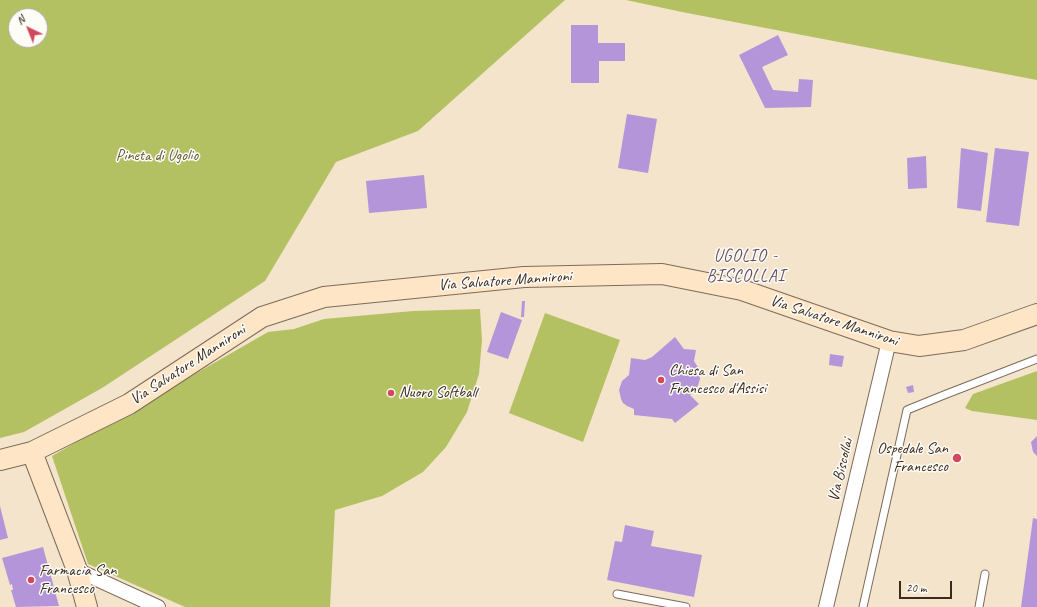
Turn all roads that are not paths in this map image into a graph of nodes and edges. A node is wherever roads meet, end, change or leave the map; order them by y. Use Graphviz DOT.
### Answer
graph roads {
  1 [pos="1037,314"];
  2 [pos="889,341"];
  3 [pos="1037,359"];
  4 [pos="32,452"];
  5 [pos="0,460"];
  6 [pos="77,570"];
  7 [pos="985,574"];
  8 [pos="617,594"];
  9 [pos="87,607"];
  10 [pos="158,607"];
  11 [pos="686,607"];
  12 [pos="826,607"];
  13 [pos="863,607"];
  14 [pos="979,607"];
  1 -- 2 [label="street, Via Salvatore Mannironi"];
  2 -- 4 [label="street, Via Salvatore Mannironi"];
  2 -- 12 [label="street, Via Biscollai"];
  3 -- 13 [label="lane"];
  4 -- 5 [label="street, Via Salvatore Mannironi"];
  4 -- 6 [label="street"];
  6 -- 9 [label="street"];
  6 -- 10 [label="street"];
  7 -- 14 [label="lane"];
  8 -- 11 [label="lane"];
}
